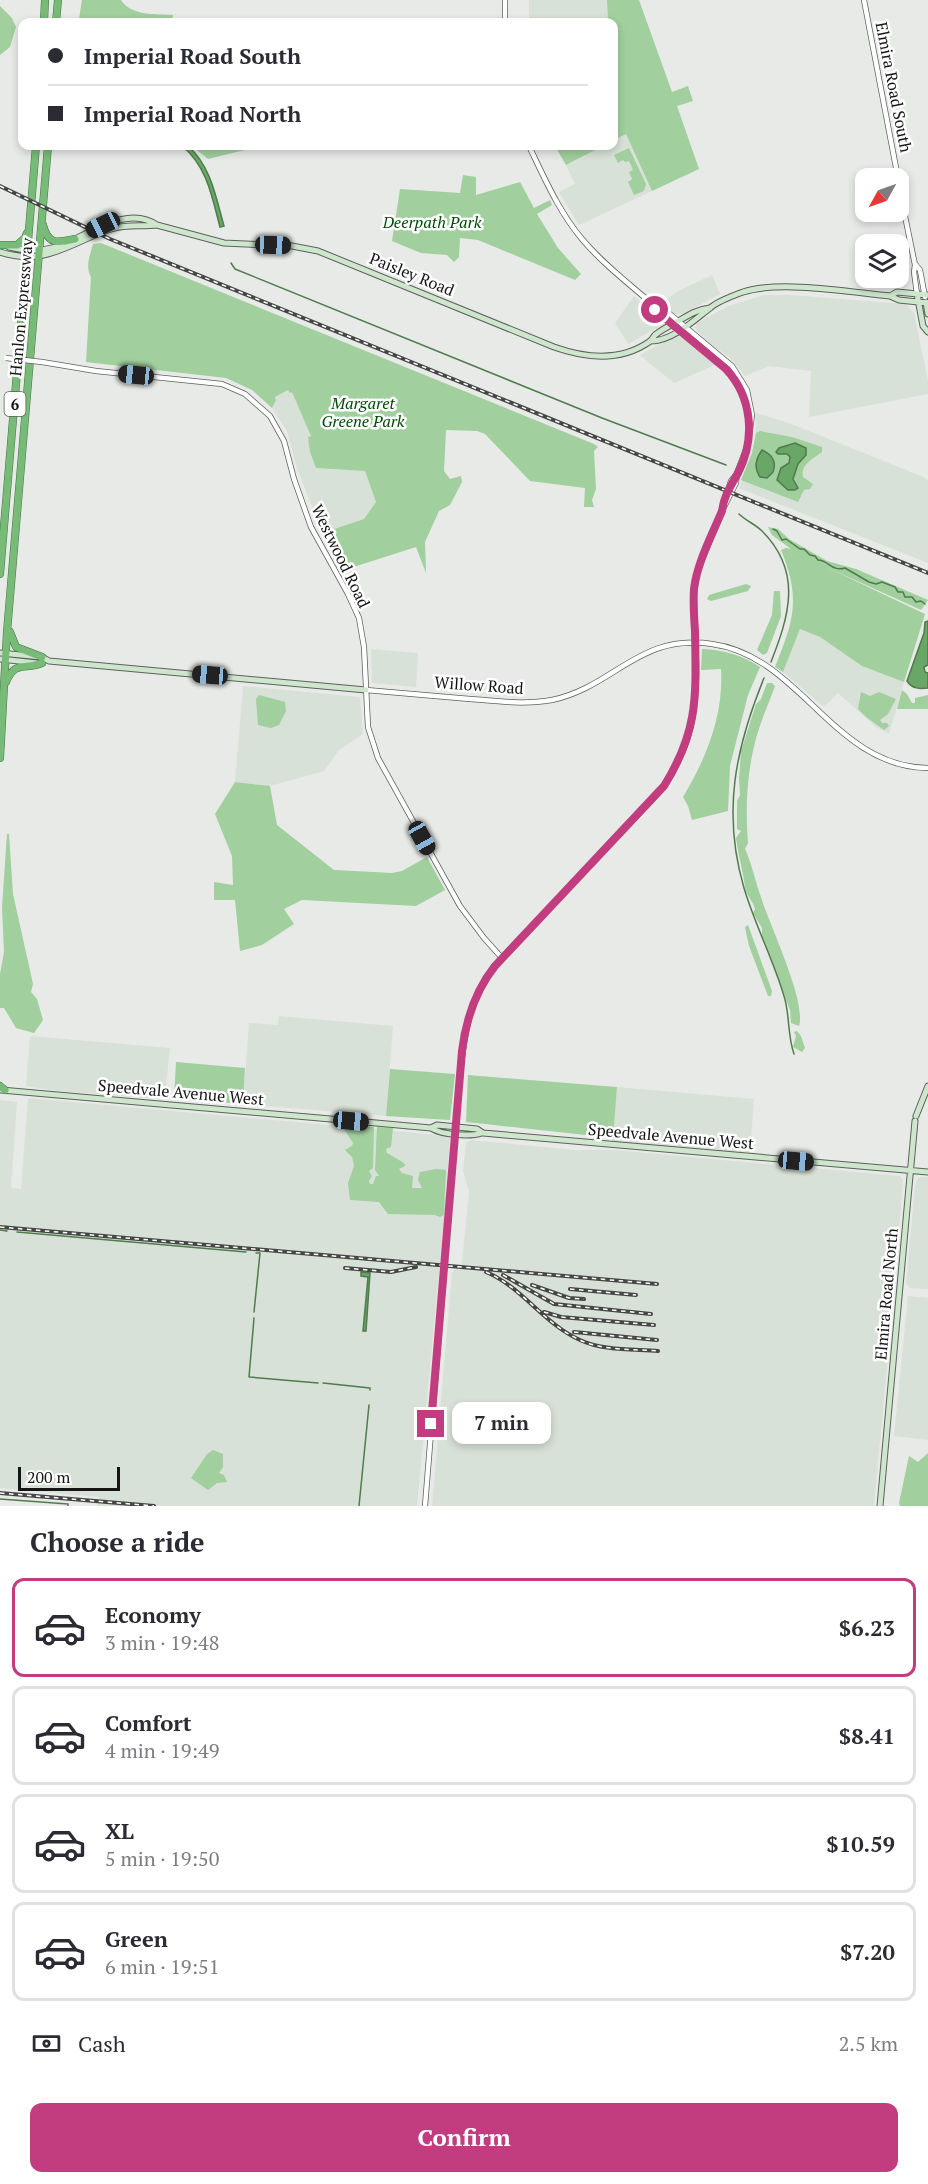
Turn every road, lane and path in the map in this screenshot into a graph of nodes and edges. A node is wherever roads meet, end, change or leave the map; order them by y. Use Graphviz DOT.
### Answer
graph roads {
  1 [pos="45,0"];
  2 [pos="58,0"];
  3 [pos="505,0"];
  4 [pos="864,0"];
  5 [pos="44,18"];
  6 [pos="56,18"];
  7 [pos="505,18"];
  8 [pos="36,150"];
  9 [pos="48,150"];
  10 [pos="530,150"];
  11 [pos="896,168"];
  12 [pos="906,222"];
  13 [pos="42,223"];
  14 [pos="30,225"];
  15 [pos="158,225"];
  16 [pos="75,239"];
  17 [pos="0,245"];
  18 [pos="0,252"];
  19 [pos="28,254"];
  20 [pos="39,254"];
  21 [pos="915,265"];
  22 [pos="917,294"];
  23 [pos="926,295"];
  24 [pos="890,296"];
  25 [pos="919,302"];
  26 [pos="927,302"];
  27 [pos="651,303"];
  28 [pos="710,308"];
  29 [pos="928,314"];
  30 [pos="678,321"];
  31 [pos="672,325"];
  32 [pos="685,326"];
  33 [pos="679,330"];
  34 [pos="928,332"];
  35 [pos="651,341"];
  36 [pos="3,358"];
  37 [pos="750,425"];
  38 [pos="0,574"];
  39 [pos="9,627"];
  40 [pos="695,642"];
  41 [pos="3,657"];
  42 [pos="44,660"];
  43 [pos="4,687"];
  44 [pos="366,690"];
  45 [pos="0,758"];
  46 [pos="928,768"];
  47 [pos="502,958"];
  48 [pos="928,1086"];
  49 [pos="2,1089"];
  50 [pos="457,1130"];
  51 [pos="911,1171"];
  52 [pos="928,1172"];
  53 [pos="425,1506"];
  54 [pos="880,1506"];
  1 -- 5 [label="highway"];
  2 -- 6 [label="highway"];
  3 -- 7 [label="street"];
  4 -- 11 [label="street, Elmira Road South"];
  8 -- 14 [label="highway, Hanlon Expressway / 6"];
  9 -- 13 [label="highway, Hanlon Expressway / 6"];
  10 -- 27 [label="street"];
  12 -- 21 [label="street, Elmira Road South"];
  13 -- 16 [label="highway"];
  13 -- 20 [label="highway, Hanlon Expressway / 6"];
  14 -- 17 [label="highway"];
  14 -- 19 [label="highway, Hanlon Expressway / 6"];
  15 -- 16 [label="main road, Paisley Road"];
  15 -- 20 [label="main road, Paisley Road"];
  15 -- 35 [label="main road, Paisley Road"];
  16 -- 20 [label="main road, Paisley Road"];
  17 -- 19 [label="main road, Paisley Road"];
  18 -- 19 [label="main road, Paisley Road"];
  19 -- 20 [label="main road, Paisley Road"];
  19 -- 38 [label="highway, Hanlon Expressway / 6"];
  20 -- 39 [label="highway, Hanlon Expressway / 6"];
  21 -- 22 [label="street, Elmira Road South"];
  21 -- 23 [label="street, Elmira Road South"];
  22 -- 23 [label="main road, Paisley Road"];
  22 -- 24 [label="main road, Paisley Road"];
  22 -- 25 [label="main road, Elmira Road South"];
  23 -- 26 [label="street, Elmira Road South"];
  24 -- 25 [label="main road, Paisley Road"];
  24 -- 28 [label="main road, Paisley Road"];
  25 -- 26 [label="main road, Paisley Road"];
  25 -- 34 [label="main road, Elmira Road South"];
  26 -- 29 [label="main road, Elmira Road South"];
  27 -- 30 [label="street"];
  27 -- 31 [label="street"];
  28 -- 30 [label="main road, Paisley Road"];
  28 -- 32 [label="main road, Paisley Road"];
  30 -- 31 [label="main road, Paisley Road"];
  30 -- 32 [label="street"];
  31 -- 33 [label="street"];
  31 -- 35 [label="main road, Paisley Road"];
  32 -- 33 [label="main road, Paisley Road"];
  32 -- 37 [label="street"];
  33 -- 35 [label="main road, Paisley Road"];
  33 -- 37 [label="street"];
  36 -- 44 [label="street, Westwood Road, bridge"];
  37 -- 40 [label="street"];
  39 -- 41 [label="highway, Hanlon Expressway / 6"];
  39 -- 42 [label="highway"];
  40 -- 44 [label="street, Willow Road"];
  40 -- 46 [label="street, Willow Road"];
  40 -- 47 [label="street"];
  41 -- 42 [label="main road, Willow Road"];
  41 -- 43 [label="highway, Hanlon Expressway / 6"];
  42 -- 43 [label="highway"];
  42 -- 44 [label="main road, Willow Road"];
  43 -- 45 [label="highway, Hanlon Expressway / 6"];
  44 -- 47 [label="street, Westwood Road"];
  47 -- 50 [label="street"];
  48 -- 51 [label="main road, Elmira Road North"];
  49 -- 50 [label="main road, Speedvale Avenue West"];
  50 -- 51 [label="main road, Speedvale Avenue West"];
  50 -- 53 [label="street"];
  51 -- 52 [label="main road, Speedvale Avenue West"];
  51 -- 54 [label="main road, Elmira Road North"];
}
